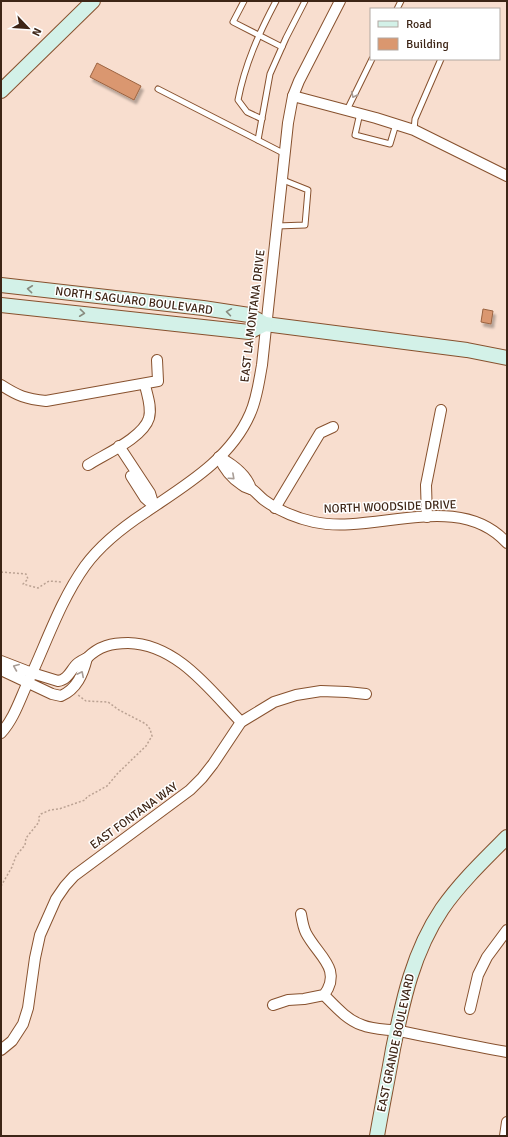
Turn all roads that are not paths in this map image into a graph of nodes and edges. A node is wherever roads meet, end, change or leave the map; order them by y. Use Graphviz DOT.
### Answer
graph roads {
  1 [pos="93,1"];
  2 [pos="244,1"];
  3 [pos="276,1"];
  4 [pos="305,1"];
  5 [pos="340,1"];
  6 [pos="258,35"];
  7 [pos="282,47"];
  8 [pos="372,60"];
  9 [pos="441,60"];
  10 [pos="158,89"];
  11 [pos="1,91"];
  12 [pos="293,96"];
  13 [pos="347,110"];
  14 [pos="360,113"];
  15 [pos="262,119"];
  16 [pos="396,124"];
  17 [pos="414,130"];
  18 [pos="258,140"];
  19 [pos="285,154"];
  20 [pos="507,176"];
  21 [pos="282,180"];
  22 [pos="277,226"];
  23 [pos="1,285"];
  24 [pos="1,305"];
  25 [pos="265,324"];
  26 [pos="507,358"];
  27 [pos="157,360"];
  28 [pos="1,385"];
  29 [pos="145,385"];
  30 [pos="441,410"];
  31 [pos="334,426"];
  32 [pos="117,448"];
  33 [pos="219,457"];
  34 [pos="88,465"];
  35 [pos="154,506"];
  36 [pos="275,508"];
  37 [pos="427,517"];
  38 [pos="506,538"];
  39 [pos="87,658"];
  40 [pos="1,661"];
  41 [pos="1,670"];
  42 [pos="30,678"];
  43 [pos="62,680"];
  44 [pos="71,691"];
  45 [pos="366,694"];
  46 [pos="241,722"];
  47 [pos="1,733"];
  48 [pos="507,837"];
  49 [pos="300,914"];
  50 [pos="507,930"];
  51 [pos="324,996"];
  52 [pos="273,1005"];
  53 [pos="470,1009"];
  54 [pos="397,1031"];
  55 [pos="1,1050"];
  56 [pos="507,1052"];
  57 [pos="507,1122"];
  58 [pos="376,1136"];
  59 [pos="505,1136"];
  1 -- 11 [label="main road"];
  2 -- 6 [label="lane"];
  3 -- 6 [label="lane"];
  4 -- 7 [label="lane"];
  5 -- 12 [label="street, EAST LA MONTANA DRIVE"];
  6 -- 7 [label="lane"];
  6 -- 15 [label="lane"];
  7 -- 15 [label="lane"];
  8 -- 13 [label="lane, one-way"];
  9 -- 17 [label="lane"];
  10 -- 18 [label="lane"];
  12 -- 13 [label="street"];
  12 -- 19 [label="street, EAST LA MONTANA DRIVE"];
  13 -- 14 [label="street"];
  14 -- 16 [label="street"];
  14 -- 16 [label="lane"];
  15 -- 18 [label="lane"];
  16 -- 17 [label="street"];
  17 -- 20 [label="street"];
  18 -- 19 [label="lane"];
  19 -- 21 [label="street, EAST LA MONTANA DRIVE"];
  21 -- 22 [label="street, EAST LA MONTANA DRIVE"];
  21 -- 22 [label="lane"];
  22 -- 25 [label="street, EAST LA MONTANA DRIVE"];
  25 -- 23 [label="main road, NORTH SAGUARO BOULEVARD, one-way"];
  24 -- 25 [label="main road, NORTH SAGUARO BOULEVARD, one-way"];
  25 -- 26 [label="main road, NORTH SAGUARO BOULEVARD"];
  25 -- 33 [label="street, EAST LA MONTANA DRIVE"];
  27 -- 29 [label="street"];
  28 -- 29 [label="street"];
  29 -- 32 [label="street"];
  30 -- 37 [label="street"];
  31 -- 36 [label="street"];
  32 -- 34 [label="street"];
  32 -- 35 [label="street"];
  33 -- 35 [label="street, EAST LA MONTANA DRIVE"];
  33 -- 36 [label="street, NORTH WOODSIDE DRIVE"];
  35 -- 42 [label="street, EAST LA MONTANA DRIVE"];
  36 -- 37 [label="street, NORTH WOODSIDE DRIVE"];
  37 -- 38 [label="street, NORTH WOODSIDE DRIVE"];
  39 -- 43 [label="street"];
  44 -- 39 [label="street, one-way"];
  39 -- 46 [label="street"];
  42 -- 40 [label="street, one-way"];
  41 -- 42 [label="street"];
  42 -- 43 [label="street"];
  42 -- 44 [label="street"];
  42 -- 47 [label="street, EAST LA MONTANA DRIVE"];
  43 -- 44 [label="street"];
  45 -- 46 [label="street, EAST FONTANA WAY"];
  46 -- 55 [label="street, EAST FONTANA WAY"];
  48 -- 54 [label="main road, EAST GRANDE BOULEVARD"];
  49 -- 51 [label="street"];
  50 -- 53 [label="street"];
  51 -- 52 [label="street"];
  51 -- 54 [label="street"];
  54 -- 56 [label="street"];
  54 -- 58 [label="main road, EAST GRANDE BOULEVARD"];
  57 -- 59 [label="street"];
}
